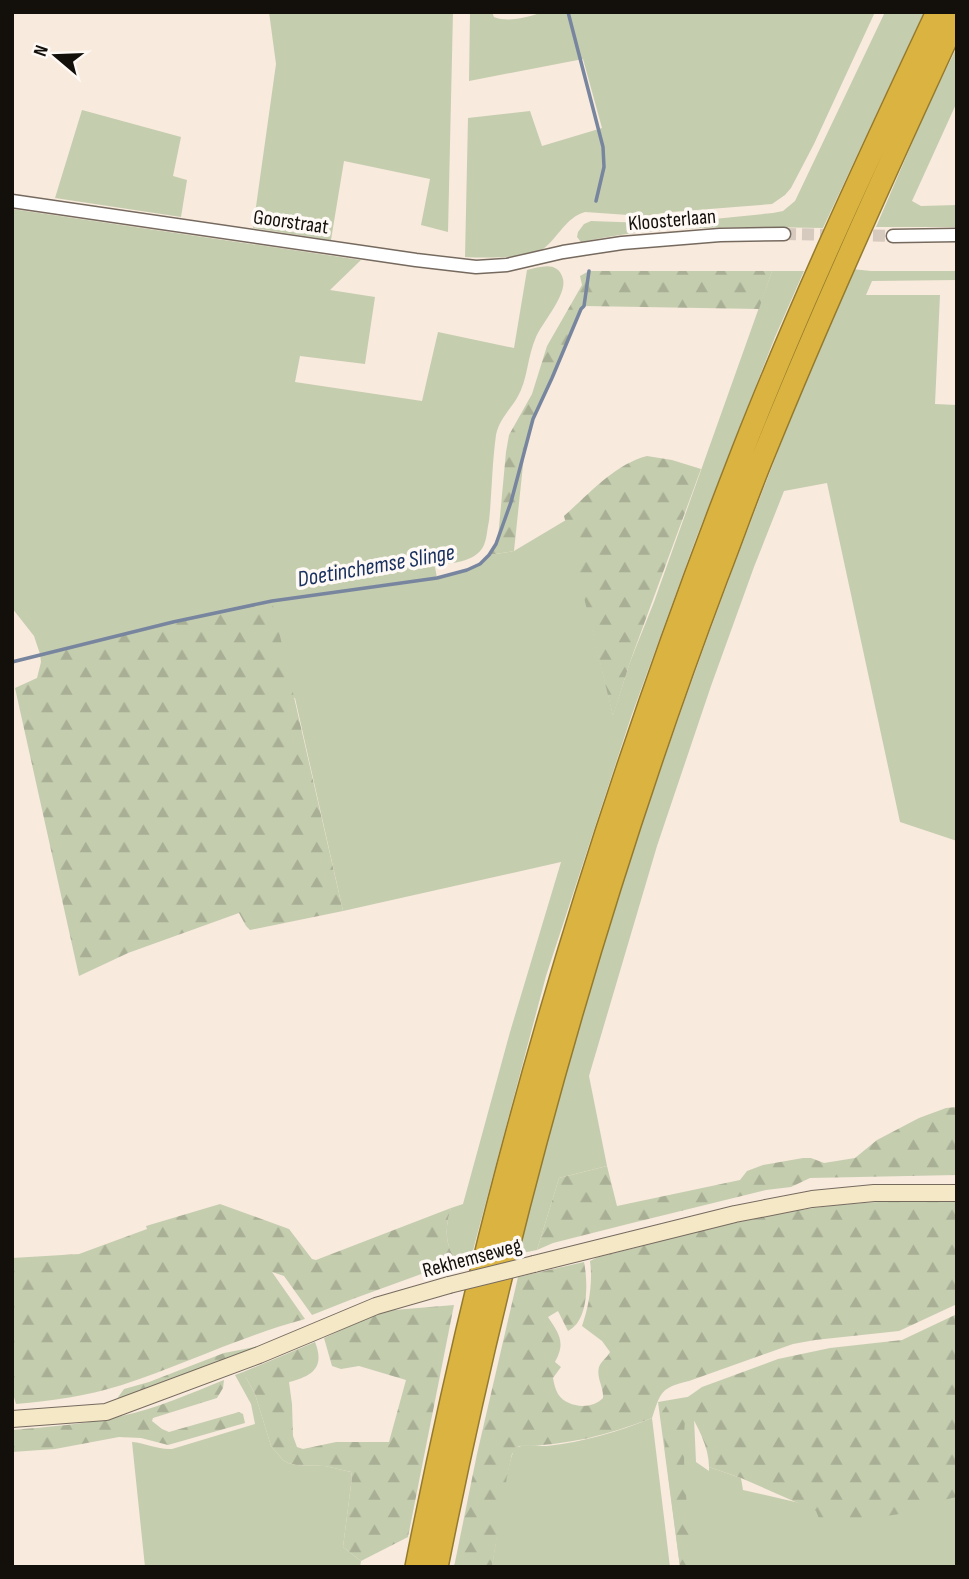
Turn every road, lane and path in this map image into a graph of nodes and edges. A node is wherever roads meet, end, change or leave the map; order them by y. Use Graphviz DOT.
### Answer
graph roads {
  1 [pos="937,12"];
  2 [pos="957,17"];
  3 [pos="12,201"];
  4 [pos="784,233"];
  5 [pos="957,235"];
  6 [pos="893,236"];
  7 [pos="564,252"];
  8 [pos="957,1193"];
  9 [pos="12,1419"];
  10 [pos="416,1567"];
  11 [pos="437,1567"];
  1 -- 10 [label="highway"];
  2 -- 11 [label="highway"];
  3 -- 7 [label="street, Goorstraat"];
  4 -- 7 [label="street, Kloosterlaan"];
  5 -- 6 [label="street"];
  8 -- 9 [label="street, Rekhemseweg, bridge"];
}
